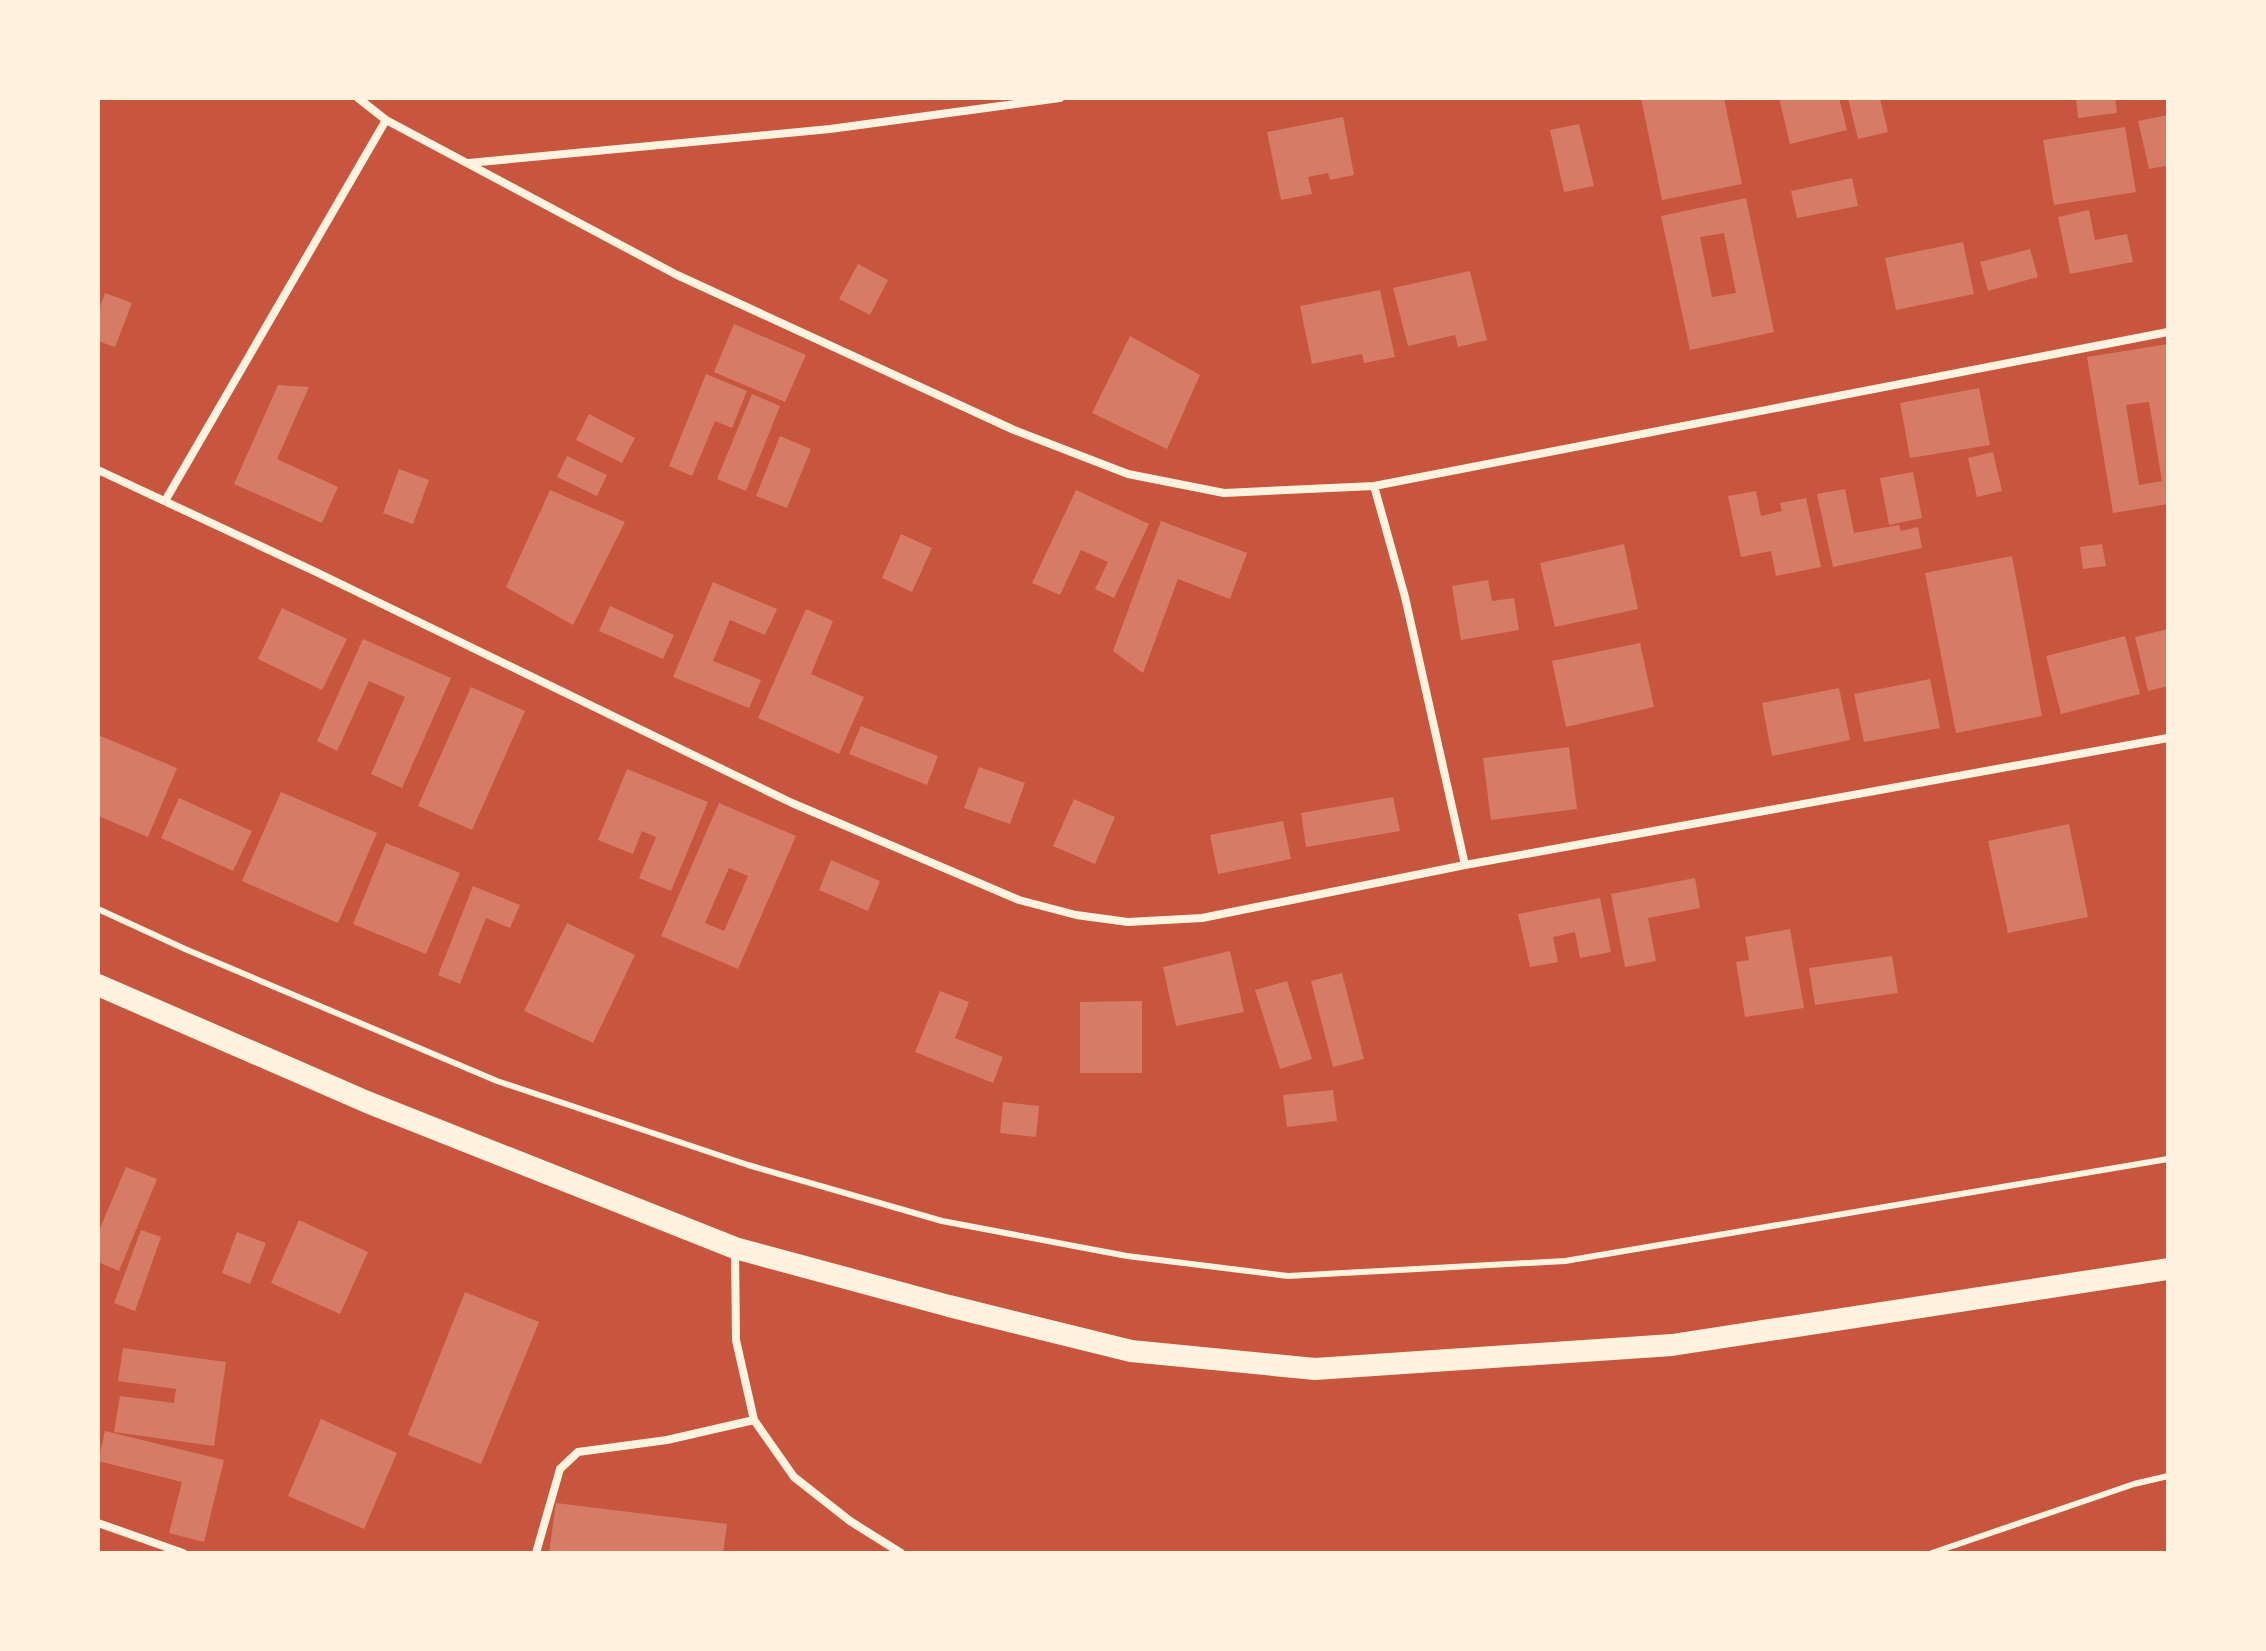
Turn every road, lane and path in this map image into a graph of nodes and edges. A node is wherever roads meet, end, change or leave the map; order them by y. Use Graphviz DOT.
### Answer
graph roads {
  1 [pos="358,98"];
  2 [pos="1060,98"];
  3 [pos="386,120"];
  4 [pos="468,163"];
  5 [pos="2168,332"];
  6 [pos="98,470"];
  7 [pos="1374,486"];
  8 [pos="165,501"];
  9 [pos="2168,738"];
  10 [pos="1465,865"];
  11 [pos="98,909"];
  12 [pos="98,985"];
  13 [pos="2168,1159"];
  14 [pos="735,1248"];
  15 [pos="2168,1269"];
  16 [pos="754,1420"];
  17 [pos="2168,1476"];
  18 [pos="98,1523"];
  19 [pos="183,1553"];
  20 [pos="536,1553"];
  21 [pos="901,1553"];
  22 [pos="1932,1553"];
  1 -- 3 [label="street"];
  2 -- 4 [label="street"];
  3 -- 4 [label="street"];
  3 -- 8 [label="street"];
  4 -- 7 [label="street"];
  5 -- 7 [label="street"];
  6 -- 8 [label="street"];
  7 -- 10 [label="street"];
  8 -- 10 [label="street"];
  9 -- 10 [label="street"];
  11 -- 13 [label="lane"];
  12 -- 14 [label="highway"];
  14 -- 15 [label="highway"];
  14 -- 16 [label="street"];
  16 -- 20 [label="street"];
  16 -- 21 [label="street"];
  17 -- 22 [label="lane"];
  18 -- 19 [label="street"];
}
